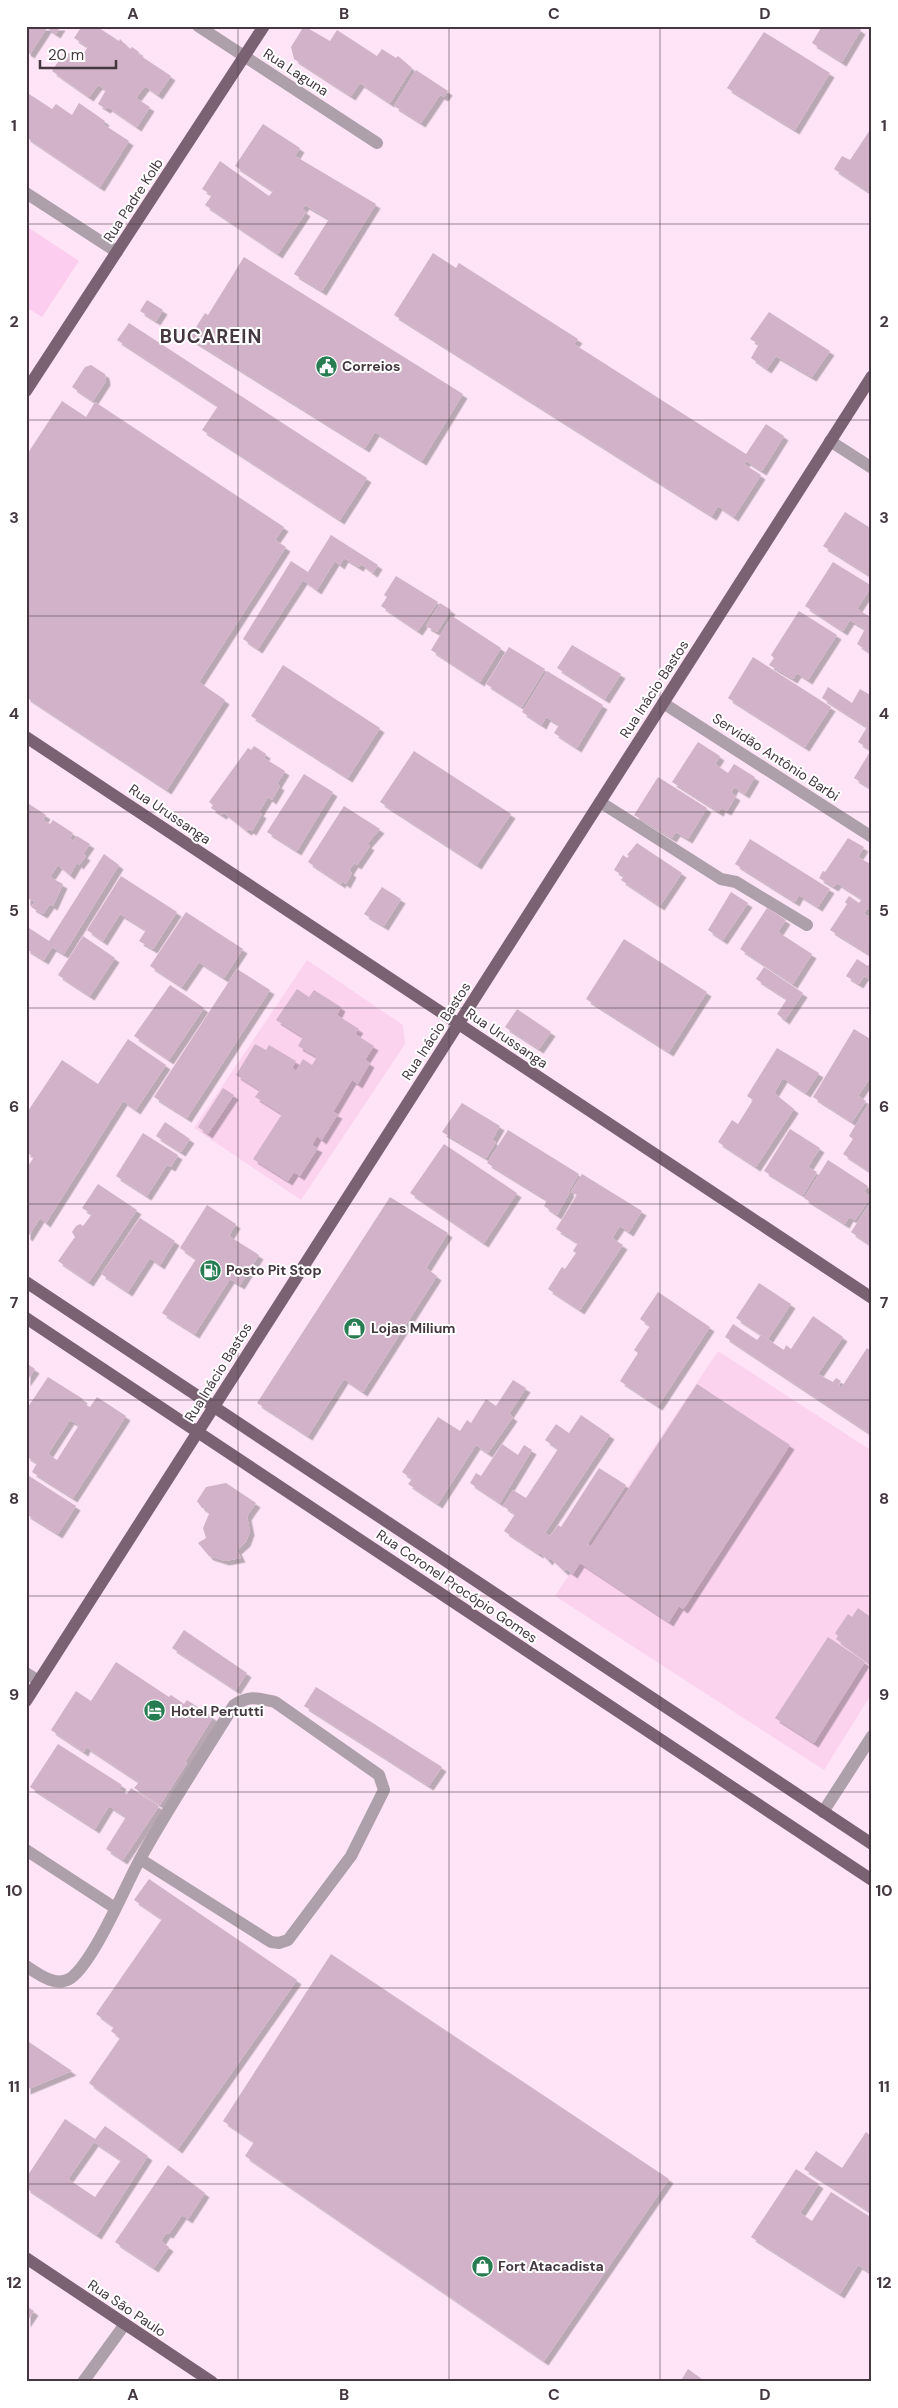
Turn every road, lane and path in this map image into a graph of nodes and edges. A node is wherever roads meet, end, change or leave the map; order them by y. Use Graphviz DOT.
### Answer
graph roads {
  1 [pos="198,26"];
  2 [pos="264,26"];
  3 [pos="245,56"];
  4 [pos="377,143"];
  5 [pos="26,193"];
  6 [pos="117,252"];
  7 [pos="872,376"];
  8 [pos="26,391"];
  9 [pos="830,441"];
  10 [pos="872,468"];
  11 [pos="663,703"];
  12 [pos="26,737"];
  13 [pos="600,802"];
  14 [pos="872,837"];
  15 [pos="807,925"];
  16 [pos="459,1023"];
  17 [pos="26,1282"];
  18 [pos="872,1298"];
  19 [pos="26,1318"];
  20 [pos="214,1407"];
  21 [pos="198,1432"];
  22 [pos="26,1673"];
  23 [pos="39,1681"];
  24 [pos="26,1701"];
  25 [pos="872,1736"];
  26 [pos="823,1812"];
  27 [pos="872,1844"];
  28 [pos="26,1850"];
  29 [pos="140,1859"];
  30 [pos="872,1880"];
  31 [pos="115,1908"];
  32 [pos="26,1966"];
  33 [pos="26,2258"];
  34 [pos="125,2324"];
  35 [pos="83,2382"];
  36 [pos="212,2382"];
  1 -- 3 [label="street, Rua Laguna"];
  2 -- 3 [label="main road, Rua Padre Kolb"];
  3 -- 4 [label="street, Rua Laguna"];
  3 -- 6 [label="main road, Rua Padre Kolb"];
  5 -- 6 [label="street"];
  6 -- 8 [label="main road, Rua Padre Kolb"];
  7 -- 9 [label="main road, Rua Inácio Bastos"];
  9 -- 10 [label="street"];
  9 -- 11 [label="main road, Rua Inácio Bastos"];
  11 -- 13 [label="main road, Rua Inácio Bastos"];
  11 -- 14 [label="street, Servidão Antônio Barbi"];
  12 -- 16 [label="main road, Rua Urussanga"];
  13 -- 15 [label="street"];
  13 -- 16 [label="main road, Rua Inácio Bastos"];
  16 -- 18 [label="main road, Rua Urussanga"];
  16 -- 20 [label="main road, Rua Inácio Bastos"];
  17 -- 20 [label="main road, Rua Coronel Procópio Gomes"];
  19 -- 21 [label="main road, Rua Coronel Procópio Gomes"];
  20 -- 21 [label="main road, Rua Inácio Bastos"];
  20 -- 26 [label="main road, Rua Coronel Procópio Gomes"];
  21 -- 23 [label="main road, Rua Inácio Bastos"];
  21 -- 30 [label="main road, Rua Coronel Procópio Gomes"];
  22 -- 23 [label="street"];
  23 -- 24 [label="main road, Rua Inácio Bastos"];
  25 -- 26 [label="street"];
  26 -- 27 [label="main road, Rua Coronel Procópio Gomes"];
  28 -- 31 [label="street"];
  29 -- 29 [label="street"];
  29 -- 31 [label="street"];
  31 -- 32 [label="street"];
  33 -- 34 [label="main road, Rua São Paulo"];
  34 -- 35 [label="street"];
  34 -- 36 [label="main road, Rua São Paulo"];
}
